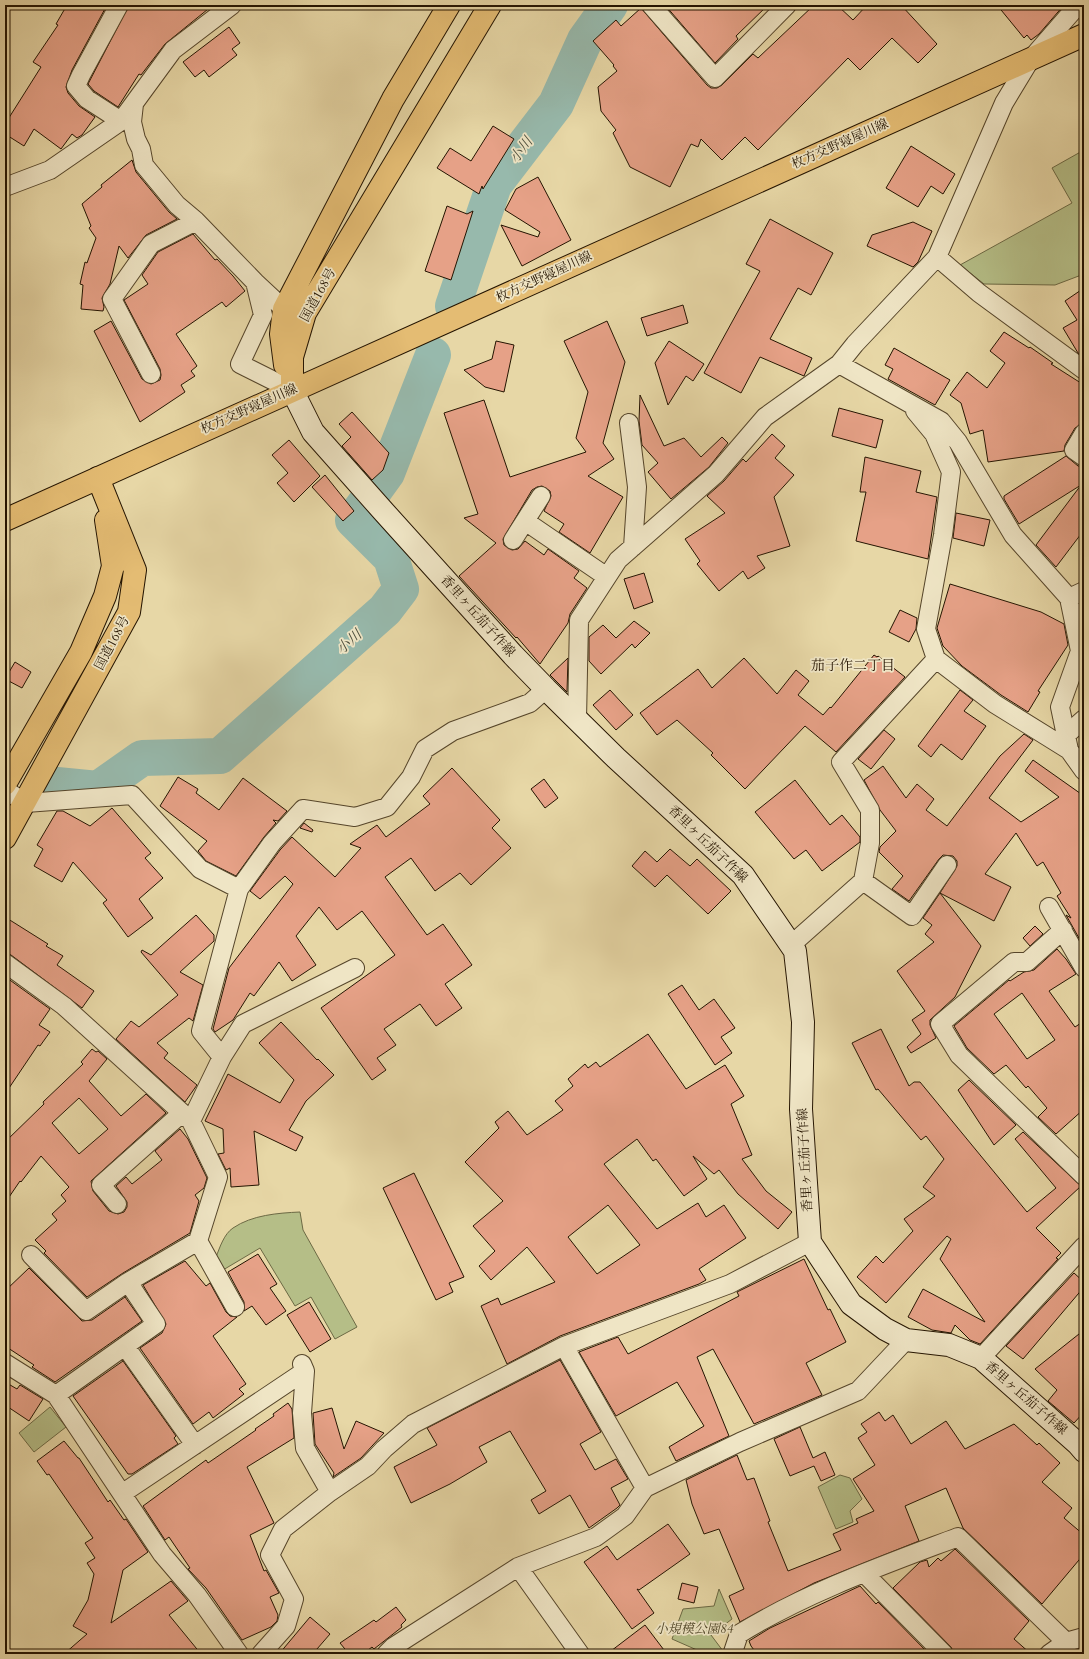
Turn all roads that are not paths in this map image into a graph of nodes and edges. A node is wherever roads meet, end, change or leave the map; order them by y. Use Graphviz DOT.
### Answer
graph roads {
  1 [pos="120,5"];
  2 [pos="232,5"];
  3 [pos="449,5"];
  4 [pos="490,5"];
  5 [pos="651,5"];
  6 [pos="787,5"];
  7 [pos="1078,5"];
  8 [pos="1084,35"];
  9 [pos="1030,60"];
  10 [pos="134,104"];
  11 [pos="121,121"];
  12 [pos="5,187"];
  13 [pos="196,221"];
  14 [pos="937,257"];
  15 [pos="255,282"];
  16 [pos="284,309"];
  17 [pos="1080,363"];
  18 [pos="839,364"];
  19 [pos="151,374"];
  20 [pos="292,390"];
  21 [pos="908,403"];
  22 [pos="629,423"];
  23 [pos="1084,433"];
  24 [pos="1084,457"];
  25 [pos="98,478"];
  26 [pos="541,496"];
  27 [pos="5,520"];
  28 [pos="525,521"];
  29 [pos="513,540"];
  30 [pos="633,547"];
  31 [pos="607,577"];
  32 [pos="1076,594"];
  33 [pos="936,659"];
  34 [pos="546,689"];
  35 [pos="1084,718"];
  36 [pos="577,720"];
  37 [pos="1068,742"];
  38 [pos="1084,771"];
  39 [pos="5,784"];
  40 [pos="5,790"];
  41 [pos="26,803"];
  42 [pos="5,838"];
  43 [pos="947,865"];
  44 [pos="863,881"];
  45 [pos="238,889"];
  46 [pos="1049,906"];
  47 [pos="1063,930"];
  48 [pos="791,945"];
  49 [pos="5,964"];
  50 [pos="355,968"];
  51 [pos="1084,968"];
  52 [pos="222,1057"];
  53 [pos="187,1117"];
  54 [pos="1084,1176"];
  55 [pos="117,1204"];
  56 [pos="198,1241"];
  57 [pos="810,1242"];
  58 [pos="1084,1246"];
  59 [pos="31,1255"];
  60 [pos="128,1282"];
  61 [pos="235,1307"];
  62 [pos="906,1340"];
  63 [pos="125,1346"];
  64 [pos="564,1346"];
  65 [pos="981,1358"];
  66 [pos="5,1364"];
  67 [pos="56,1395"];
  68 [pos="195,1445"];
  69 [pos="1084,1451"];
  70 [pos="645,1488"];
  71 [pos="330,1492"];
  72 [pos="123,1493"];
  73 [pos="518,1567"];
  74 [pos="864,1572"];
  75 [pos="1084,1637"];
  76 [pos="1066,1642"];
  77 [pos="266,1652"];
  78 [pos="392,1652"];
  79 [pos="239,1654"];
  80 [pos="580,1654"];
  81 [pos="736,1654"];
  82 [pos="944,1654"];
  83 [pos="1049,1654"];
  1 -- 11 [label="street"];
  2 -- 10 [label="street"];
  3 -- 16 [label="main road, 国道168号"];
  4 -- 20 [label="main road, 国道168号"];
  5 -- 6 [label="street"];
  7 -- 9 [label="street"];
  8 -- 9 [label="main road, 枚方交野寝屋川線"];
  9 -- 14 [label="street"];
  9 -- 20 [label="main road, 枚方交野寝屋川線"];
  10 -- 11 [label="street"];
  10 -- 13 [label="street"];
  11 -- 12 [label="street"];
  13 -- 15 [label="street"];
  13 -- 19 [label="street"];
  14 -- 17 [label="street"];
  14 -- 18 [label="street"];
  15 -- 16 [label="street"];
  15 -- 20 [label="street"];
  16 -- 20 [label="main road, 国道168号"];
  18 -- 21 [label="street"];
  18 -- 30 [label="street"];
  20 -- 25 [label="main road, 枚方交野寝屋川線"];
  20 -- 34 [label="street, 香里ヶ丘茄子作線"];
  21 -- 32 [label="street"];
  21 -- 33 [label="street"];
  22 -- 30 [label="street"];
  23 -- 24 [label="street"];
  25 -- 27 [label="main road, 枚方交野寝屋川線"];
  25 -- 39 [label="main road, 国道168号"];
  25 -- 41 [label="main road, 国道168号"];
  26 -- 28 [label="street"];
  28 -- 29 [label="street"];
  28 -- 31 [label="street"];
  30 -- 31 [label="street"];
  31 -- 36 [label="street"];
  32 -- 37 [label="street"];
  33 -- 37 [label="street"];
  33 -- 44 [label="street"];
  34 -- 36 [label="street, 香里ヶ丘茄子作線"];
  34 -- 45 [label="street"];
  35 -- 37 [label="street"];
  36 -- 48 [label="street, 香里ヶ丘茄子作線"];
  37 -- 38 [label="street"];
  40 -- 41 [label="street"];
  41 -- 42 [label="main road, 国道168号"];
  41 -- 45 [label="street"];
  43 -- 44 [label="street"];
  44 -- 48 [label="street"];
  45 -- 52 [label="street"];
  46 -- 47 [label="street"];
  47 -- 51 [label="street"];
  47 -- 54 [label="street"];
  48 -- 57 [label="street, 香里ヶ丘茄子作線"];
  49 -- 53 [label="street"];
  50 -- 52 [label="street"];
  52 -- 53 [label="street"];
  53 -- 55 [label="street"];
  53 -- 56 [label="street"];
  56 -- 60 [label="street"];
  56 -- 61 [label="street"];
  57 -- 62 [label="street, 香里ヶ丘茄子作線"];
  57 -- 64 [label="street"];
  58 -- 65 [label="street"];
  59 -- 60 [label="street"];
  60 -- 63 [label="street"];
  62 -- 65 [label="street, 香里ヶ丘茄子作線"];
  62 -- 70 [label="street"];
  63 -- 67 [label="street"];
  63 -- 68 [label="street"];
  64 -- 70 [label="street"];
  64 -- 71 [label="street"];
  65 -- 69 [label="street, 香里ヶ丘茄子作線"];
  66 -- 67 [label="street"];
  67 -- 72 [label="street"];
  68 -- 71 [label="street"];
  68 -- 72 [label="street"];
  70 -- 73 [label="street"];
  71 -- 77 [label="street"];
  72 -- 79 [label="street"];
  73 -- 78 [label="street"];
  73 -- 80 [label="street"];
  74 -- 76 [label="street"];
  74 -- 81 [label="street"];
  74 -- 82 [label="street"];
  75 -- 76 [label="street"];
  76 -- 83 [label="street"];
}
